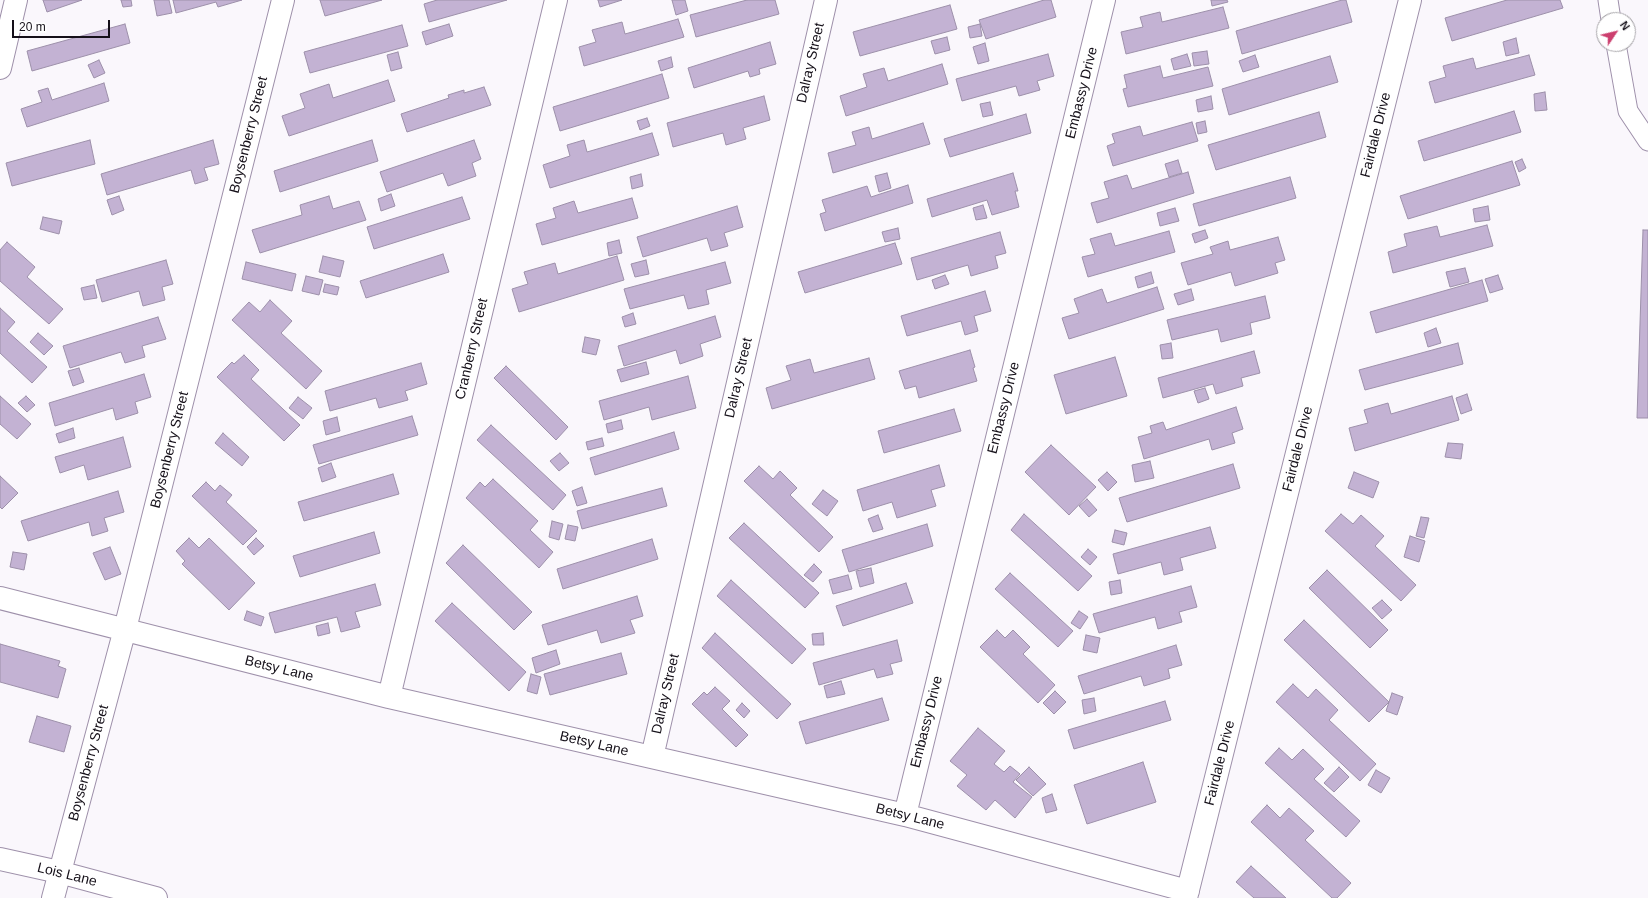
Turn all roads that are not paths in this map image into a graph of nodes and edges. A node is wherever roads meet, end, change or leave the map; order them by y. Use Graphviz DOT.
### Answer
graph roads {
  1 [pos="16,0"];
  2 [pos="283,0"];
  3 [pos="556,0"];
  4 [pos="826,0"];
  5 [pos="1104,0"];
  6 [pos="1410,0"];
  7 [pos="1608,0"];
  8 [pos="1610,12"];
  9 [pos="1617,52"];
  10 [pos="0,68"];
  11 [pos="1648,141"];
  12 [pos="0,598"];
  13 [pos="125,629"];
  14 [pos="389,697"];
  15 [pos="652,757"];
  16 [pos="904,815"];
  17 [pos="0,859"];
  18 [pos="59,872"];
  19 [pos="1187,894"];
  20 [pos="53,898"];
  21 [pos="156,898"];
  1 -- 10 [label="street"];
  2 -- 13 [label="street, Boysenberry Street"];
  3 -- 14 [label="street, Cranberry Street"];
  4 -- 15 [label="street, Dalray Street"];
  5 -- 16 [label="street, Embassy Drive"];
  6 -- 19 [label="street, Fairdale Drive"];
  7 -- 8 [label="lane"];
  9 -- 11 [label="lane"];
  12 -- 13 [label="street, Betsy Lane"];
  13 -- 14 [label="street, Betsy Lane"];
  13 -- 18 [label="street, Boysenberry Street"];
  14 -- 15 [label="street, Betsy Lane"];
  15 -- 16 [label="street, Betsy Lane"];
  16 -- 19 [label="street, Betsy Lane"];
  17 -- 18 [label="street, Lois Lane"];
  18 -- 20 [label="street, Boysenberry Street"];
  18 -- 21 [label="street, Lois Lane"];
}
